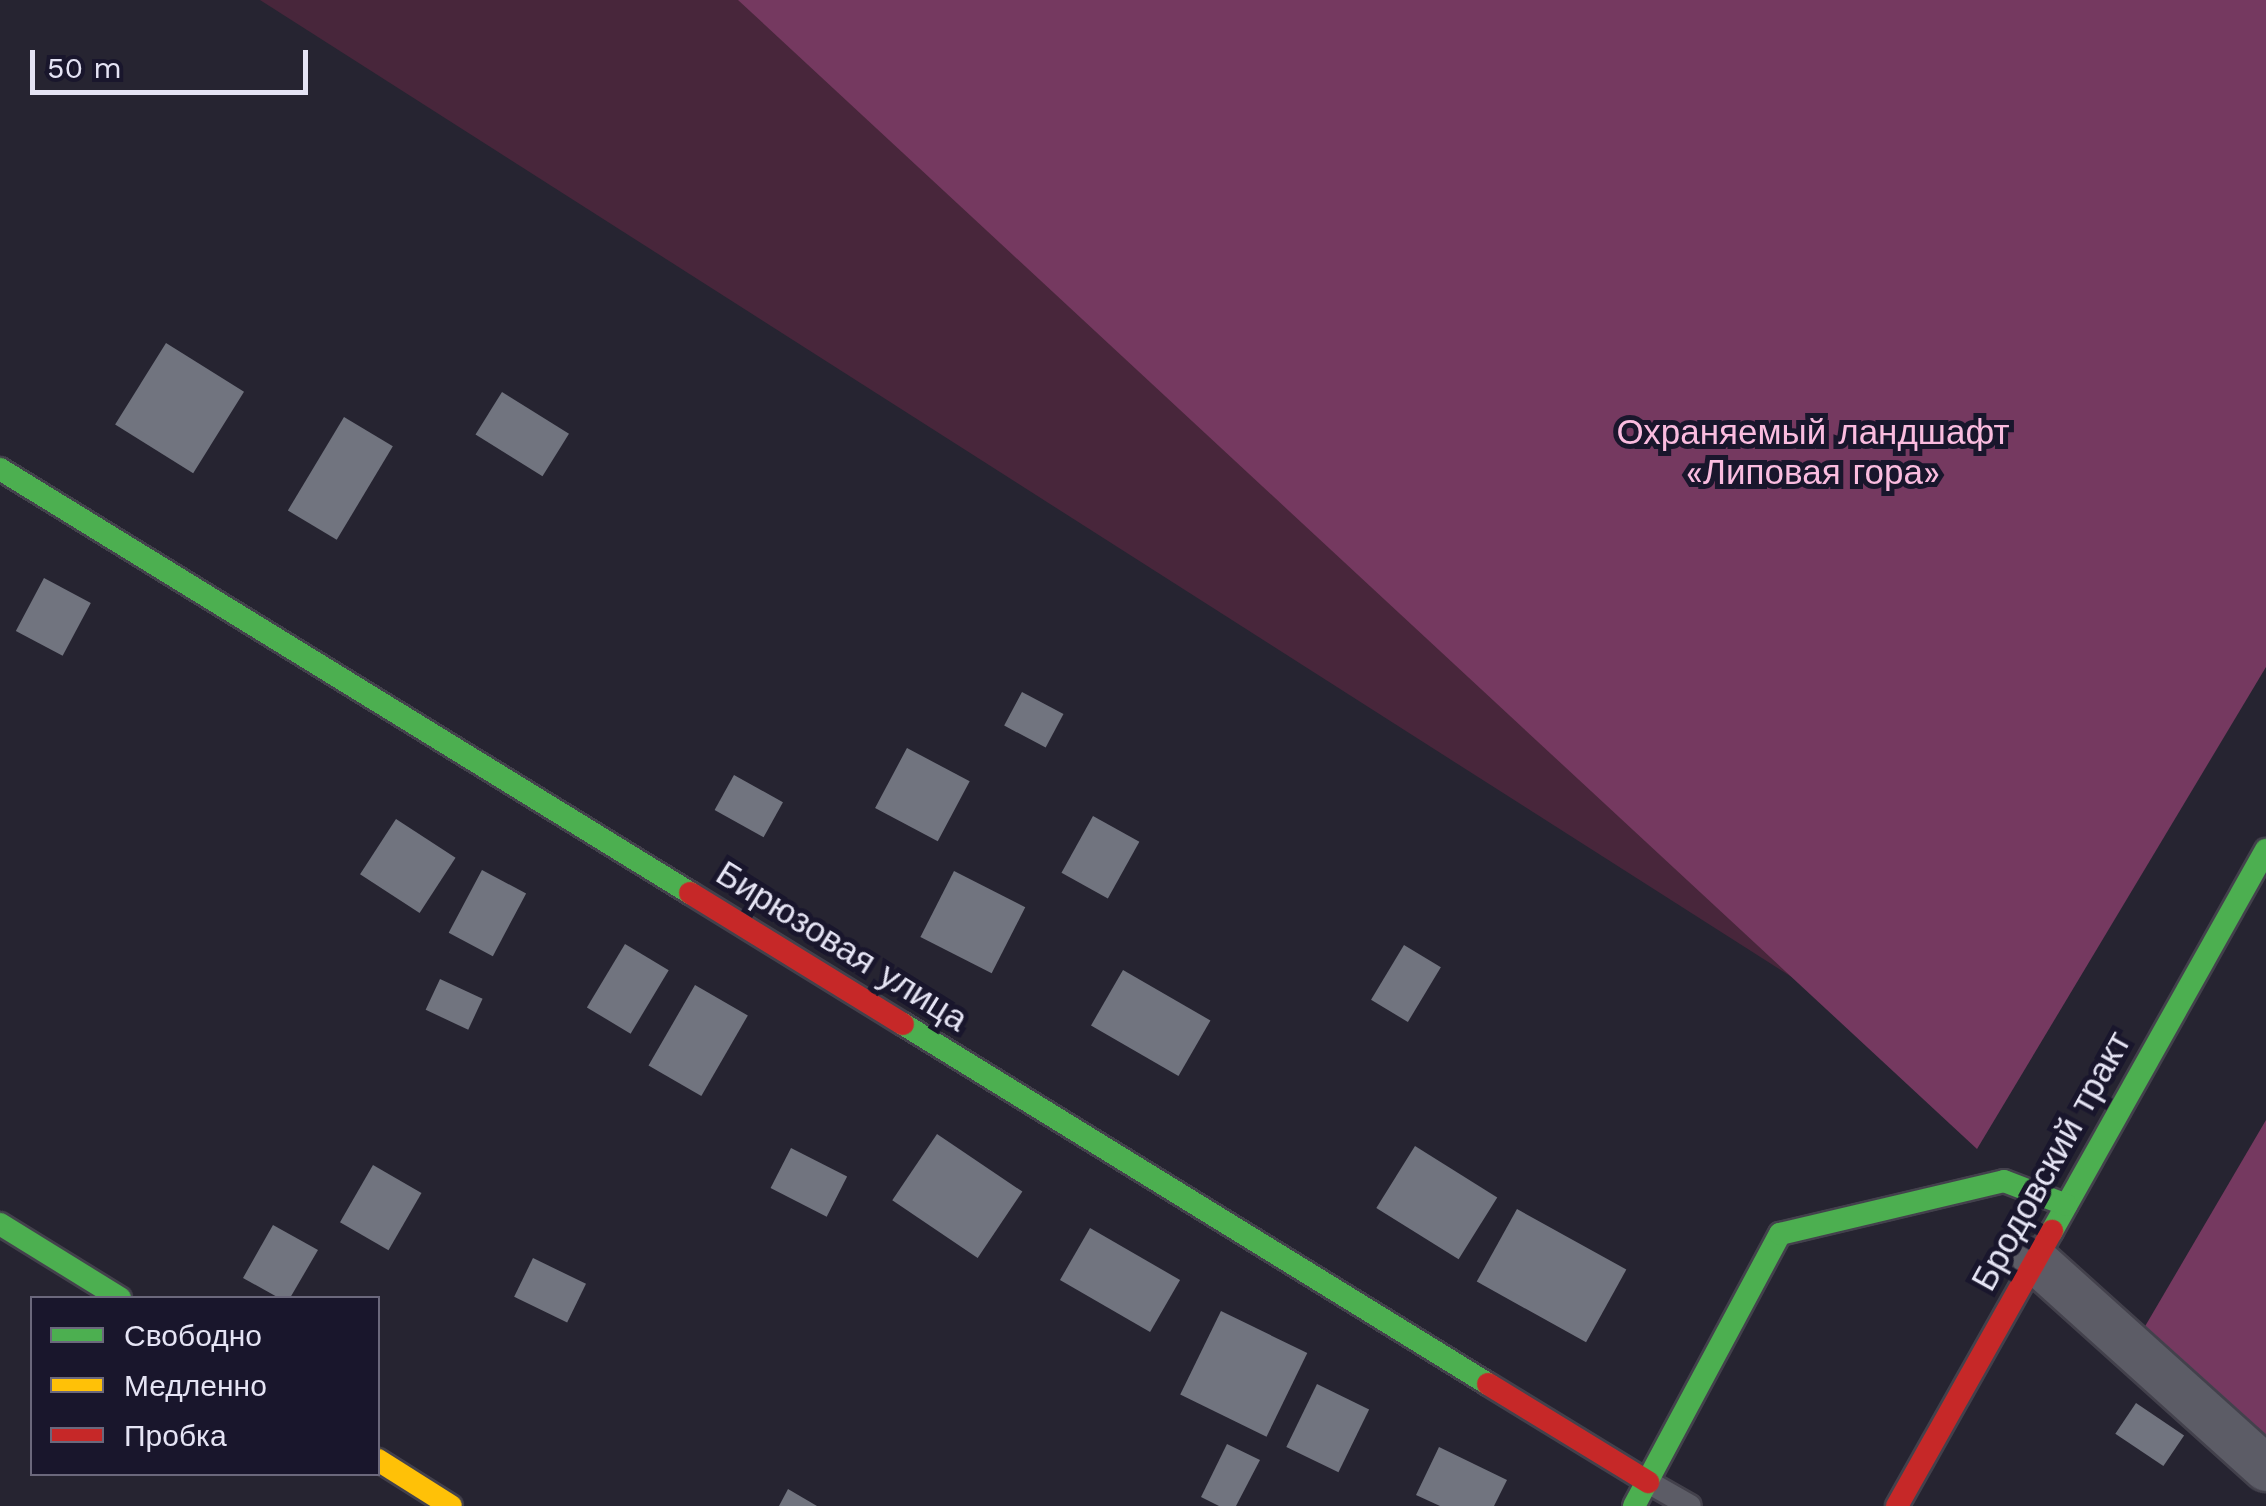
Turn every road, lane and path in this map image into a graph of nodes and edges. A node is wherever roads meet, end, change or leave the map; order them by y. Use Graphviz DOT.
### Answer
graph roads {
  1 [pos="0,469"];
  2 [pos="2266,850"];
  3 [pos="2067,1205"];
  4 [pos="0,1224"];
  5 [pos="2035,1260"];
  6 [pos="117,1296"];
  7 [pos="380,1461"];
  8 [pos="2266,1468"];
  9 [pos="1648,1482"];
  10 [pos="452,1506"];
  11 [pos="1634,1506"];
  12 [pos="1690,1506"];
  13 [pos="1897,1506"];
  1 -- 9 [label="street, Бирюзовая улица"];
  2 -- 3 [label="street, Бродовский тракт"];
  3 -- 5 [label="street, Бродовский тракт"];
  3 -- 9 [label="street"];
  4 -- 6 [label="street"];
  5 -- 8 [label="street"];
  5 -- 13 [label="street, Бродовский тракт"];
  7 -- 10 [label="street"];
  9 -- 11 [label="street"];
  9 -- 12 [label="lane"];
}
